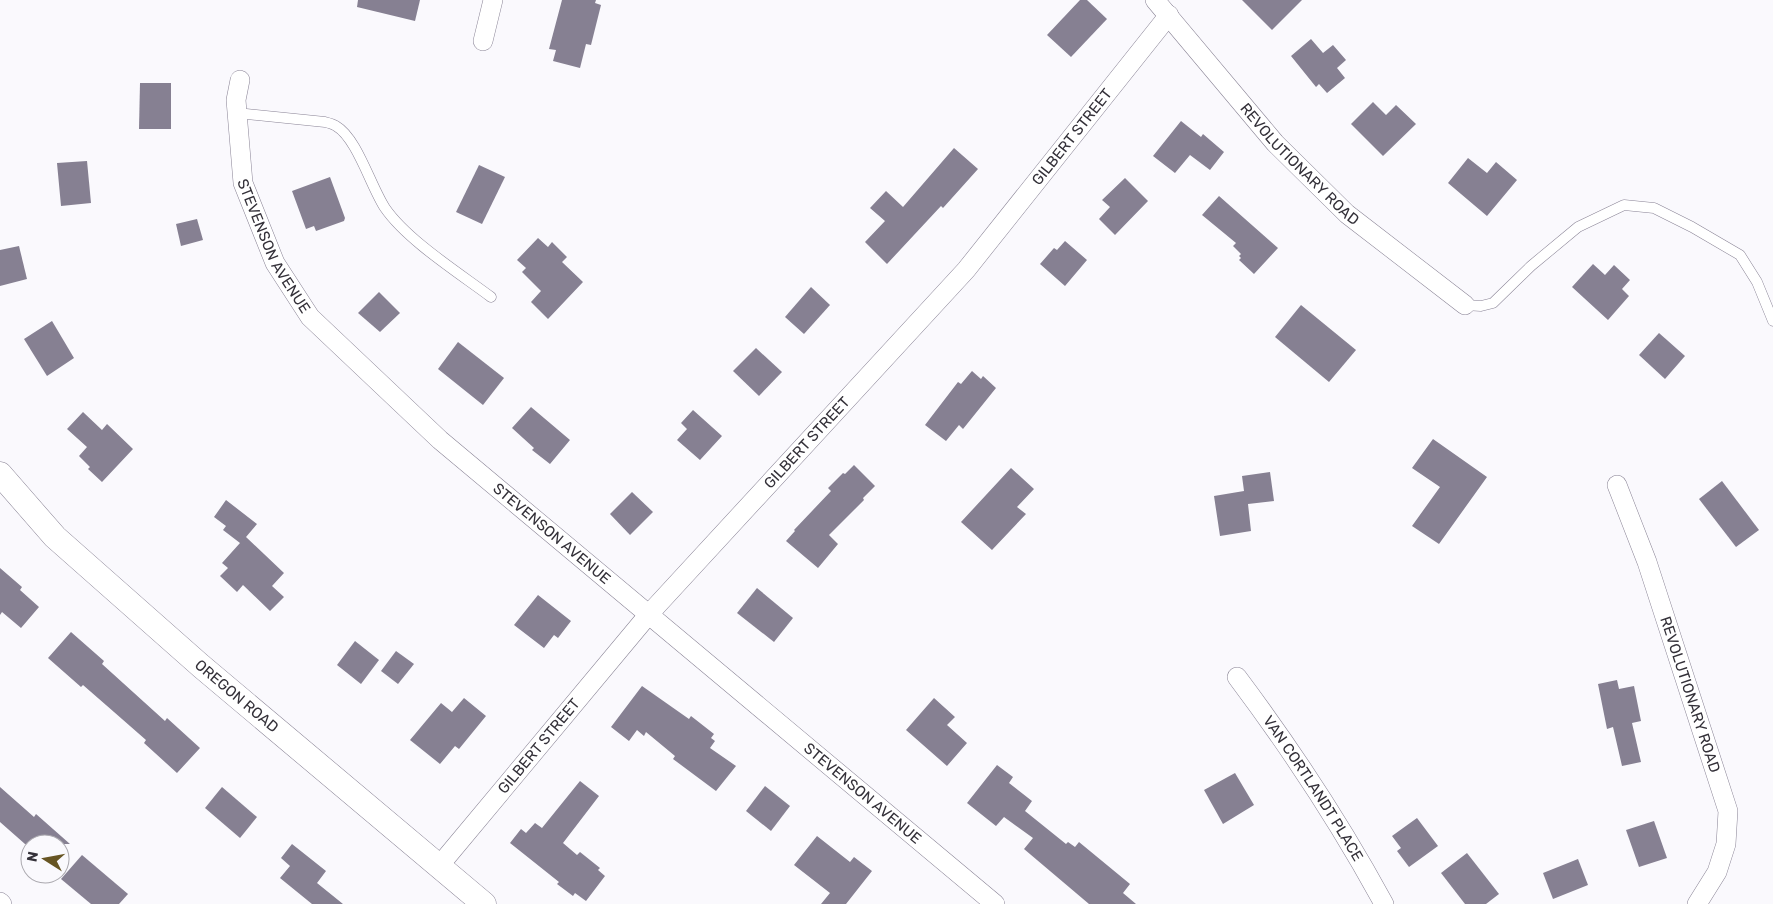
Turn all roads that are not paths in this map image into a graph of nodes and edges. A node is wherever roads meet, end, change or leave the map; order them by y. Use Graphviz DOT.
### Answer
graph roads {
  1 [pos="493,0"];
  2 [pos="1155,0"];
  3 [pos="1169,15"];
  4 [pos="483,41"];
  5 [pos="240,80"];
  6 [pos="237,113"];
  7 [pos="491,297"];
  8 [pos="1465,304"];
  9 [pos="1773,321"];
  10 [pos="2,480"];
  11 [pos="1618,485"];
  12 [pos="649,614"];
  13 [pos="1237,677"];
  14 [pos="438,866"];
  15 [pos="484,904"];
  16 [pos="995,904"];
  17 [pos="1384,904"];
  18 [pos="1697,904"];
  1 -- 4 [label="street"];
  2 -- 3 [label="street, REVOLUTIONARY ROAD"];
  3 -- 8 [label="street, REVOLUTIONARY ROAD"];
  3 -- 12 [label="street, GILBERT STREET"];
  5 -- 6 [label="street, STEVENSON AVENUE"];
  6 -- 7 [label="lane"];
  6 -- 12 [label="street, STEVENSON AVENUE"];
  8 -- 9 [label="lane"];
  10 -- 14 [label="street, OREGON ROAD"];
  11 -- 18 [label="street, REVOLUTIONARY ROAD"];
  12 -- 14 [label="street, GILBERT STREET"];
  12 -- 16 [label="street, STEVENSON AVENUE"];
  13 -- 17 [label="street, VAN CORTLANDT PLACE"];
  14 -- 15 [label="street, OREGON ROAD"];
}
